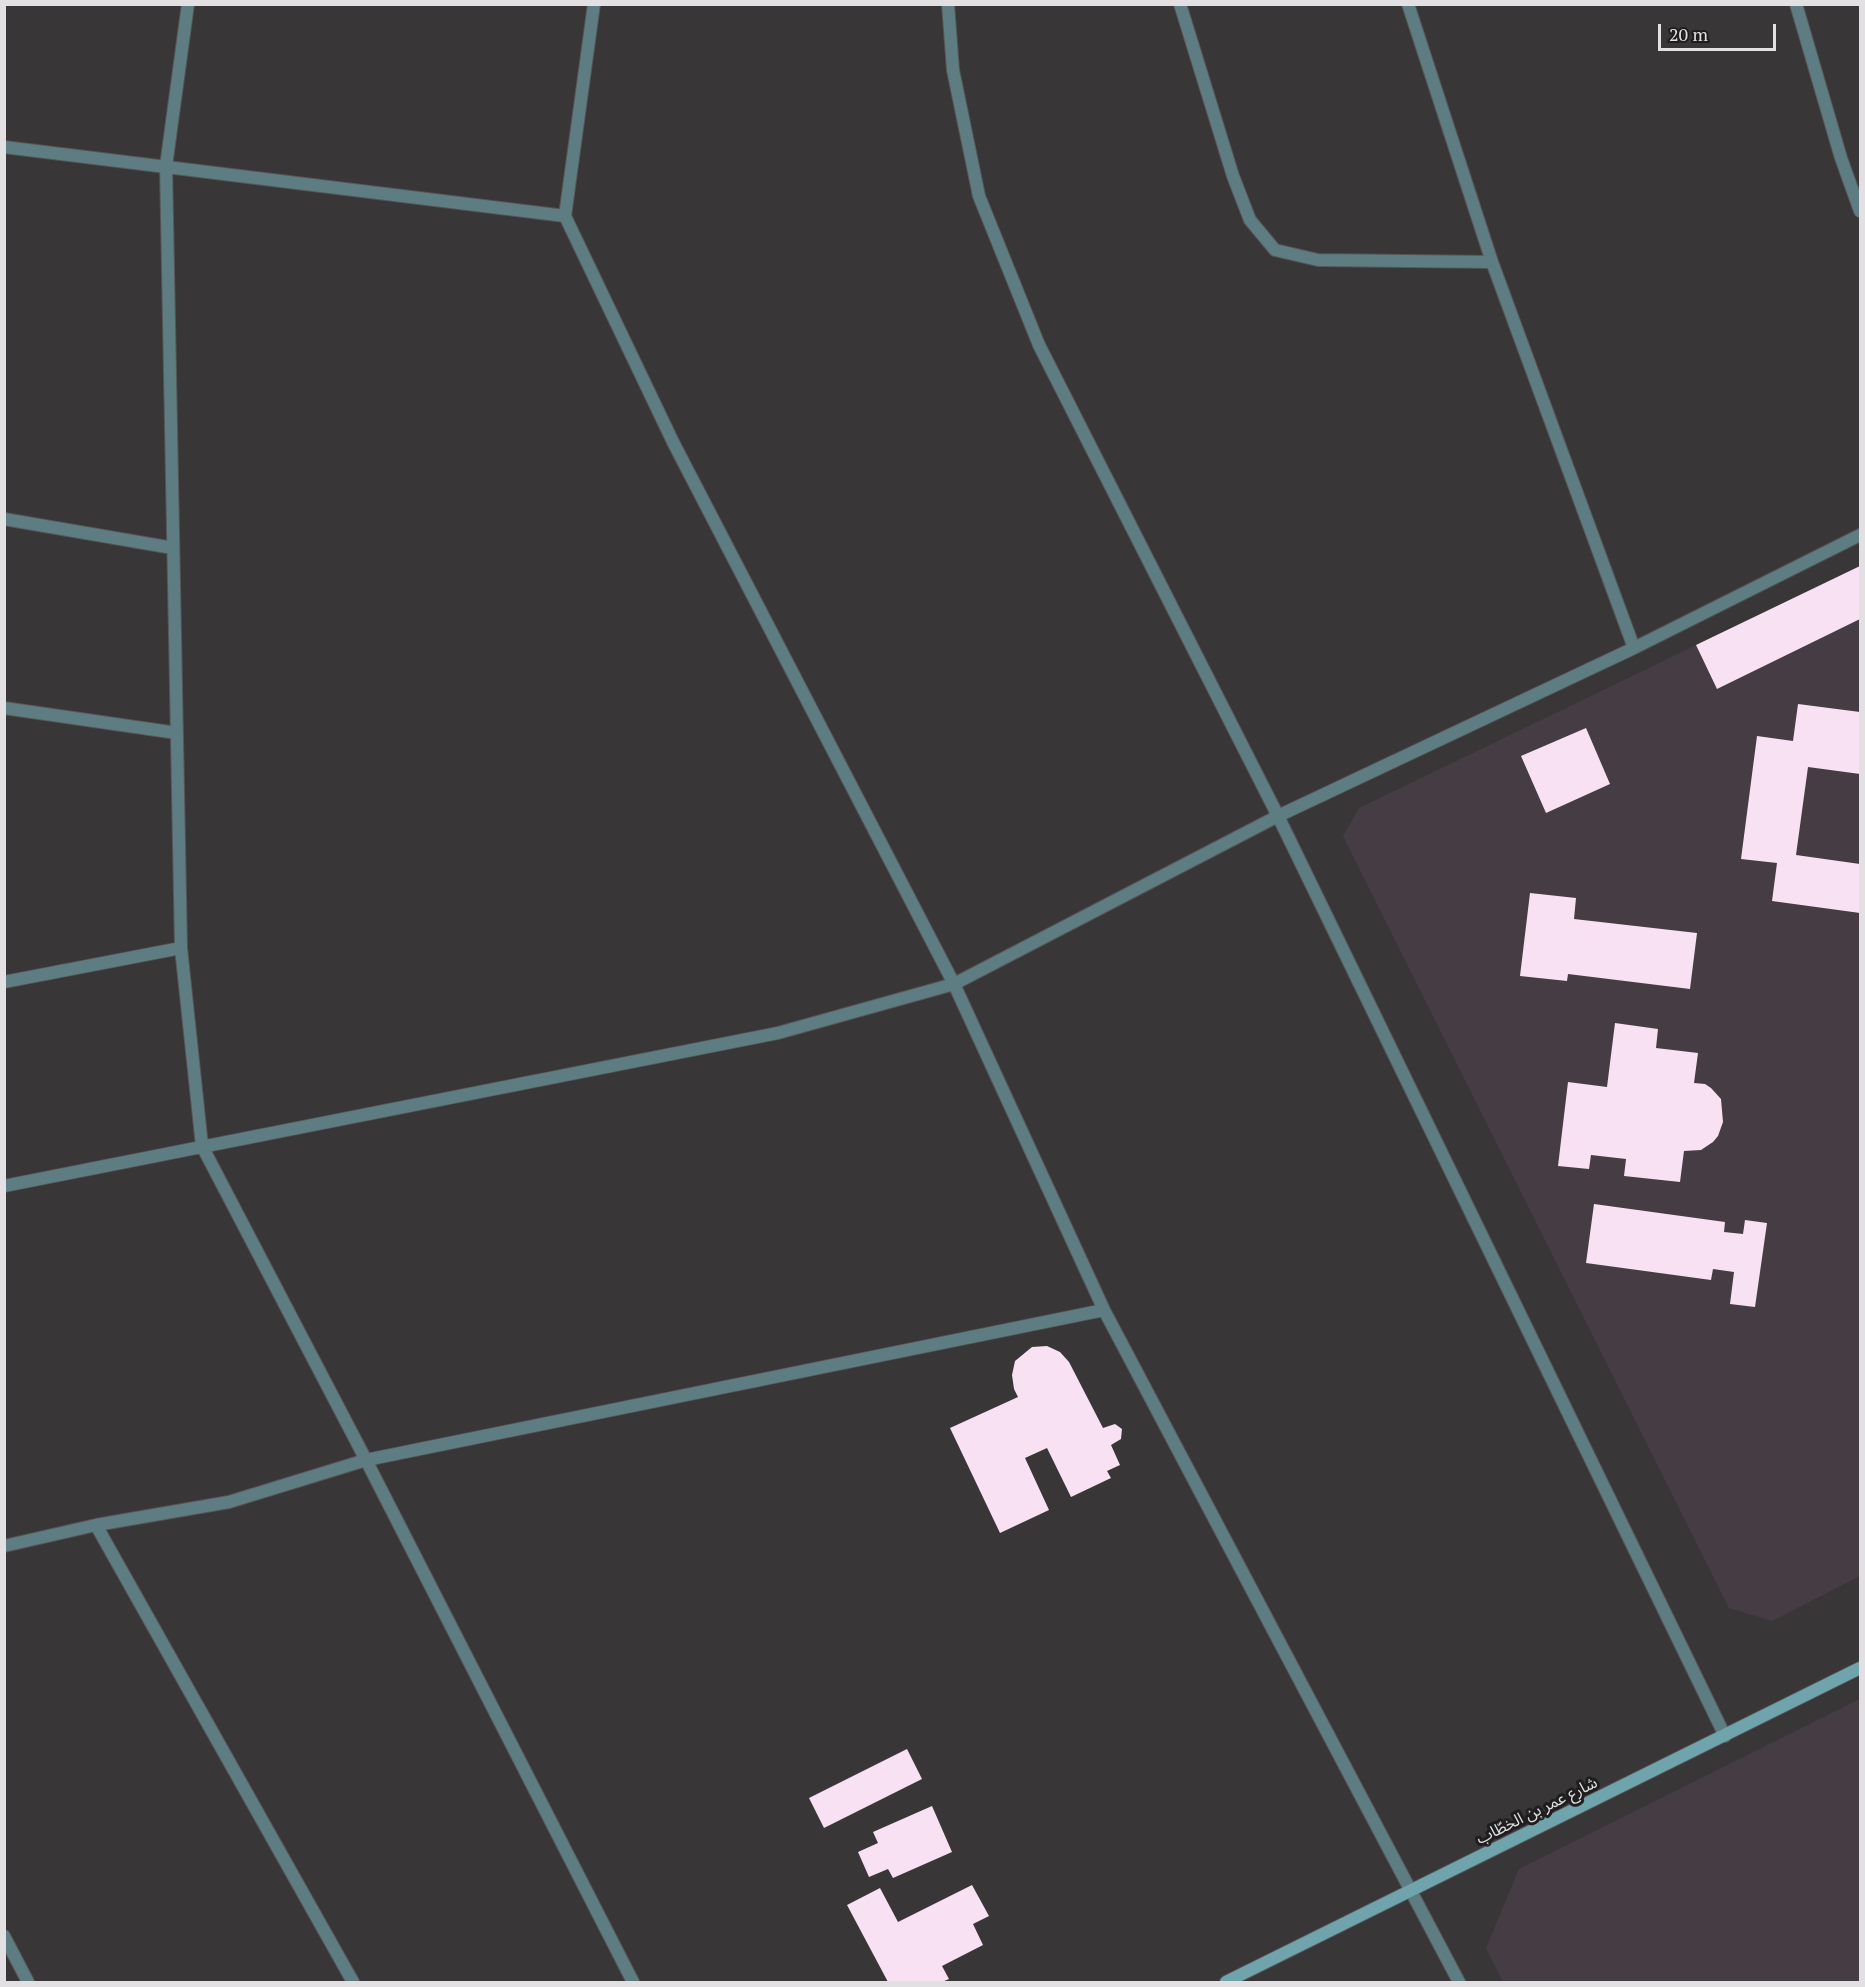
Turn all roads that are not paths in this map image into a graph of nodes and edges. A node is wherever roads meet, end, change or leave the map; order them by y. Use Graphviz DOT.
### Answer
graph roads {
  1 [pos="188,4"];
  2 [pos="594,4"];
  3 [pos="948,4"];
  4 [pos="1180,4"];
  5 [pos="1408,4"];
  6 [pos="1796,4"];
  7 [pos="4,147"];
  8 [pos="166,166"];
  9 [pos="1860,211"];
  10 [pos="565,216"];
  11 [pos="1492,262"];
  12 [pos="4,519"];
  13 [pos="1860,535"];
  14 [pos="173,548"];
  15 [pos="1634,648"];
  16 [pos="4,708"];
  17 [pos="177,734"];
  18 [pos="1278,816"];
  19 [pos="181,948"];
  20 [pos="4,982"];
  21 [pos="954,984"];
  22 [pos="202,1146"];
  23 [pos="4,1185"];
  24 [pos="1104,1310"];
  25 [pos="366,1460"];
  26 [pos="96,1525"];
  27 [pos="4,1546"];
  28 [pos="1860,1668"];
  29 [pos="1725,1736"];
  30 [pos="1412,1891"];
  31 [pos="4,1936"];
  32 [pos="28,1983"];
  33 [pos="353,1983"];
  34 [pos="633,1983"];
  35 [pos="1226,1983"];
  36 [pos="1459,1983"];
  1 -- 8 [label="street"];
  2 -- 10 [label="street"];
  3 -- 18 [label="street"];
  4 -- 11 [label="street"];
  5 -- 11 [label="street"];
  6 -- 9 [label="street"];
  7 -- 8 [label="street"];
  8 -- 10 [label="street"];
  8 -- 14 [label="street"];
  10 -- 21 [label="street"];
  11 -- 15 [label="street"];
  12 -- 14 [label="street"];
  13 -- 15 [label="street"];
  14 -- 17 [label="street"];
  15 -- 18 [label="street"];
  16 -- 17 [label="street"];
  17 -- 19 [label="street"];
  18 -- 21 [label="street"];
  18 -- 29 [label="street"];
  19 -- 20 [label="street"];
  19 -- 22 [label="street"];
  21 -- 22 [label="street"];
  21 -- 24 [label="street"];
  22 -- 23 [label="street"];
  22 -- 25 [label="street"];
  24 -- 25 [label="street"];
  24 -- 30 [label="street"];
  25 -- 26 [label="street"];
  25 -- 34 [label="street"];
  26 -- 27 [label="street"];
  26 -- 33 [label="street"];
  28 -- 29 [label="street, شارع عمر بن الخطّاب"];
  29 -- 30 [label="street, شارع عمر بن الخطّاب"];
  30 -- 35 [label="street, شارع عمر بن الخطّاب"];
  30 -- 36 [label="street"];
  31 -- 32 [label="street"];
}
